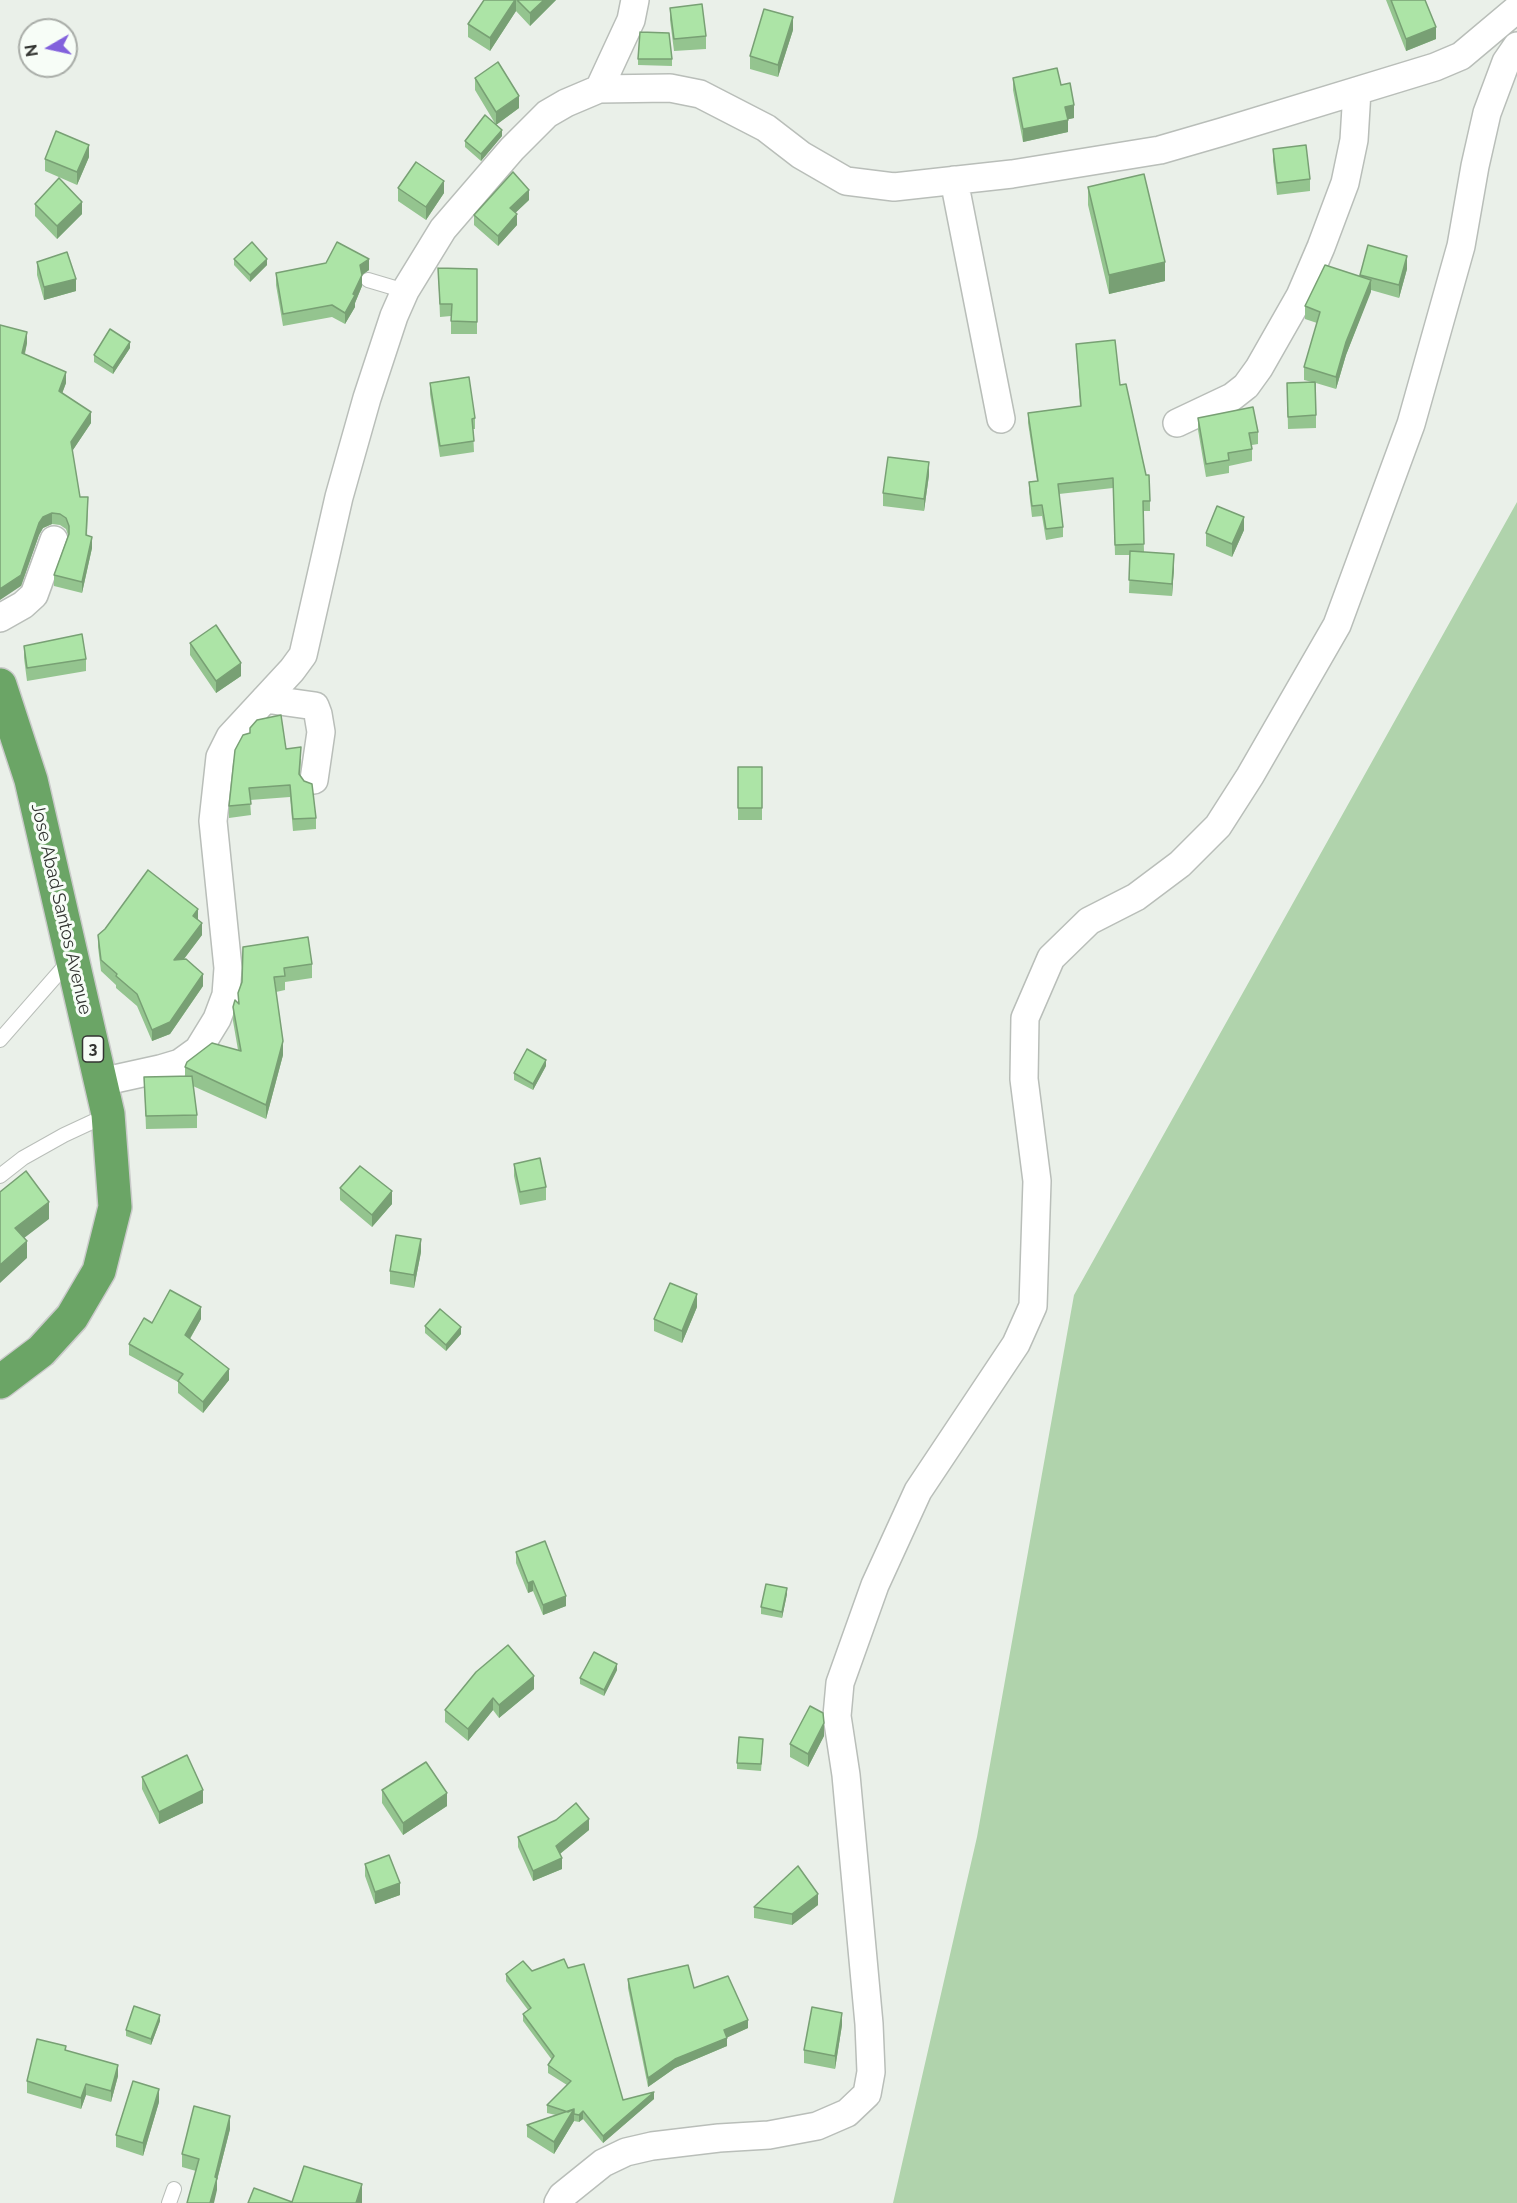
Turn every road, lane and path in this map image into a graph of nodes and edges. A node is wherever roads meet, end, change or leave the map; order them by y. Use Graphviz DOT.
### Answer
graph roads {
  1 [pos="635,0"];
  2 [pos="1517,9"];
  3 [pos="1517,46"];
  4 [pos="599,89"];
  5 [pos="1357,91"];
  6 [pos="954,180"];
  7 [pos="368,280"];
  8 [pos="405,291"];
  9 [pos="1001,419"];
  10 [pos="1177,423"];
  11 [pos="54,540"];
  12 [pos="0,618"];
  13 [pos="0,685"];
  14 [pos="265,699"];
  15 [pos="314,780"];
  16 [pos="71,959"];
  17 [pos="0,1041"];
  18 [pos="101,1082"];
  19 [pos="108,1114"];
  20 [pos="0,1176"];
  21 [pos="0,1382"];
  22 [pos="174,2189"];
  23 [pos="169,2203"];
  24 [pos="558,2203"];
  1 -- 4 [label="street"];
  2 -- 5 [label="street"];
  3 -- 24 [label="street"];
  4 -- 6 [label="street"];
  4 -- 8 [label="street"];
  5 -- 6 [label="street"];
  5 -- 10 [label="street"];
  6 -- 9 [label="street"];
  7 -- 8 [label="lane"];
  8 -- 14 [label="street"];
  11 -- 12 [label="street"];
  13 -- 16 [label="highway, Jose Abad Santos Avenue / 3"];
  14 -- 15 [label="street"];
  14 -- 18 [label="street"];
  16 -- 17 [label="lane"];
  16 -- 18 [label="highway, Jose Abad Santos Avenue / 3"];
  18 -- 19 [label="highway, Jose Abad Santos Avenue / 3"];
  19 -- 20 [label="lane"];
  19 -- 21 [label="highway, Jose Abad Santos Avenue / 3"];
  22 -- 23 [label="lane"];
}
